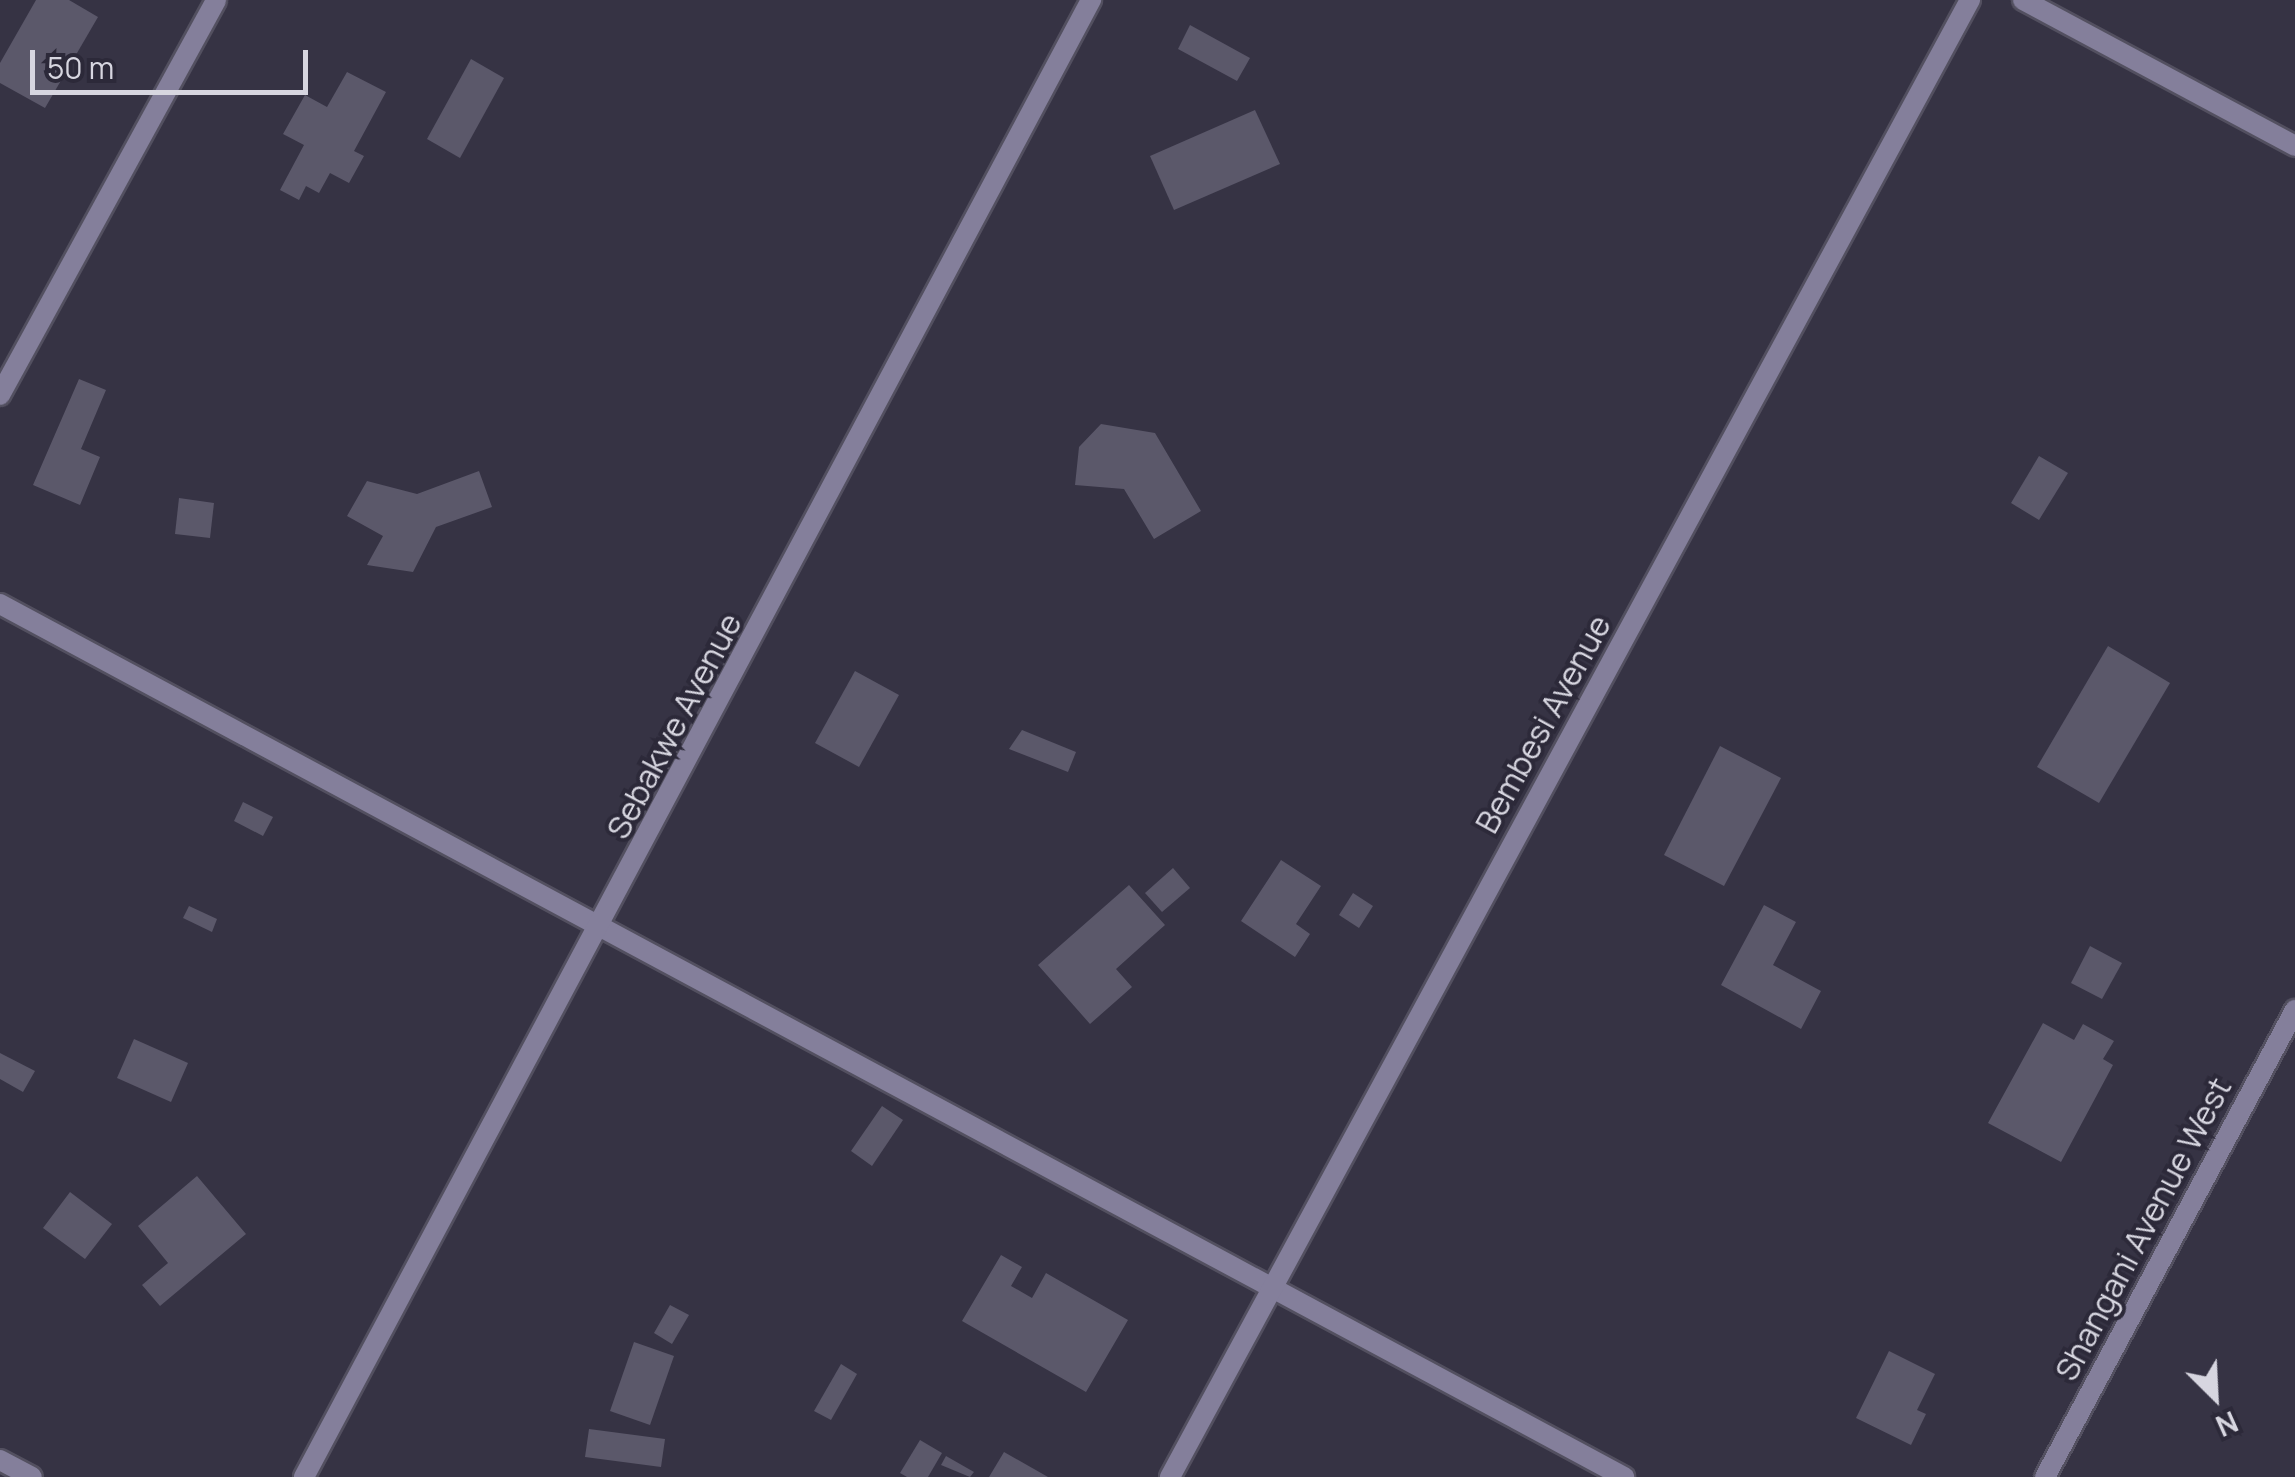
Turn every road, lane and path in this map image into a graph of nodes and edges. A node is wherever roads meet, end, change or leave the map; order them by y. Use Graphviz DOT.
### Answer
graph roads {
  1 [pos="216,0"];
  2 [pos="1092,0"];
  3 [pos="1970,0"];
  4 [pos="2024,0"];
  5 [pos="2295,146"];
  6 [pos="0,395"];
  7 [pos="0,604"];
  8 [pos="602,927"];
  9 [pos="2295,1010"];
  10 [pos="1271,1287"];
  11 [pos="0,1460"];
  12 [pos="32,1477"];
  13 [pos="304,1477"];
  14 [pos="1170,1477"];
  15 [pos="1624,1477"];
  16 [pos="2044,1477"];
  1 -- 6 [label="street"];
  2 -- 8 [label="street, Sebakwe Avenue"];
  3 -- 10 [label="street, Bembesi Avenue"];
  4 -- 5 [label="street"];
  7 -- 8 [label="street"];
  8 -- 10 [label="street"];
  8 -- 13 [label="street, Sebakwe Avenue"];
  9 -- 16 [label="street, Shangani Avenue West"];
  10 -- 14 [label="street, Bembesi Avenue"];
  10 -- 15 [label="street"];
  11 -- 12 [label="street"];
}
